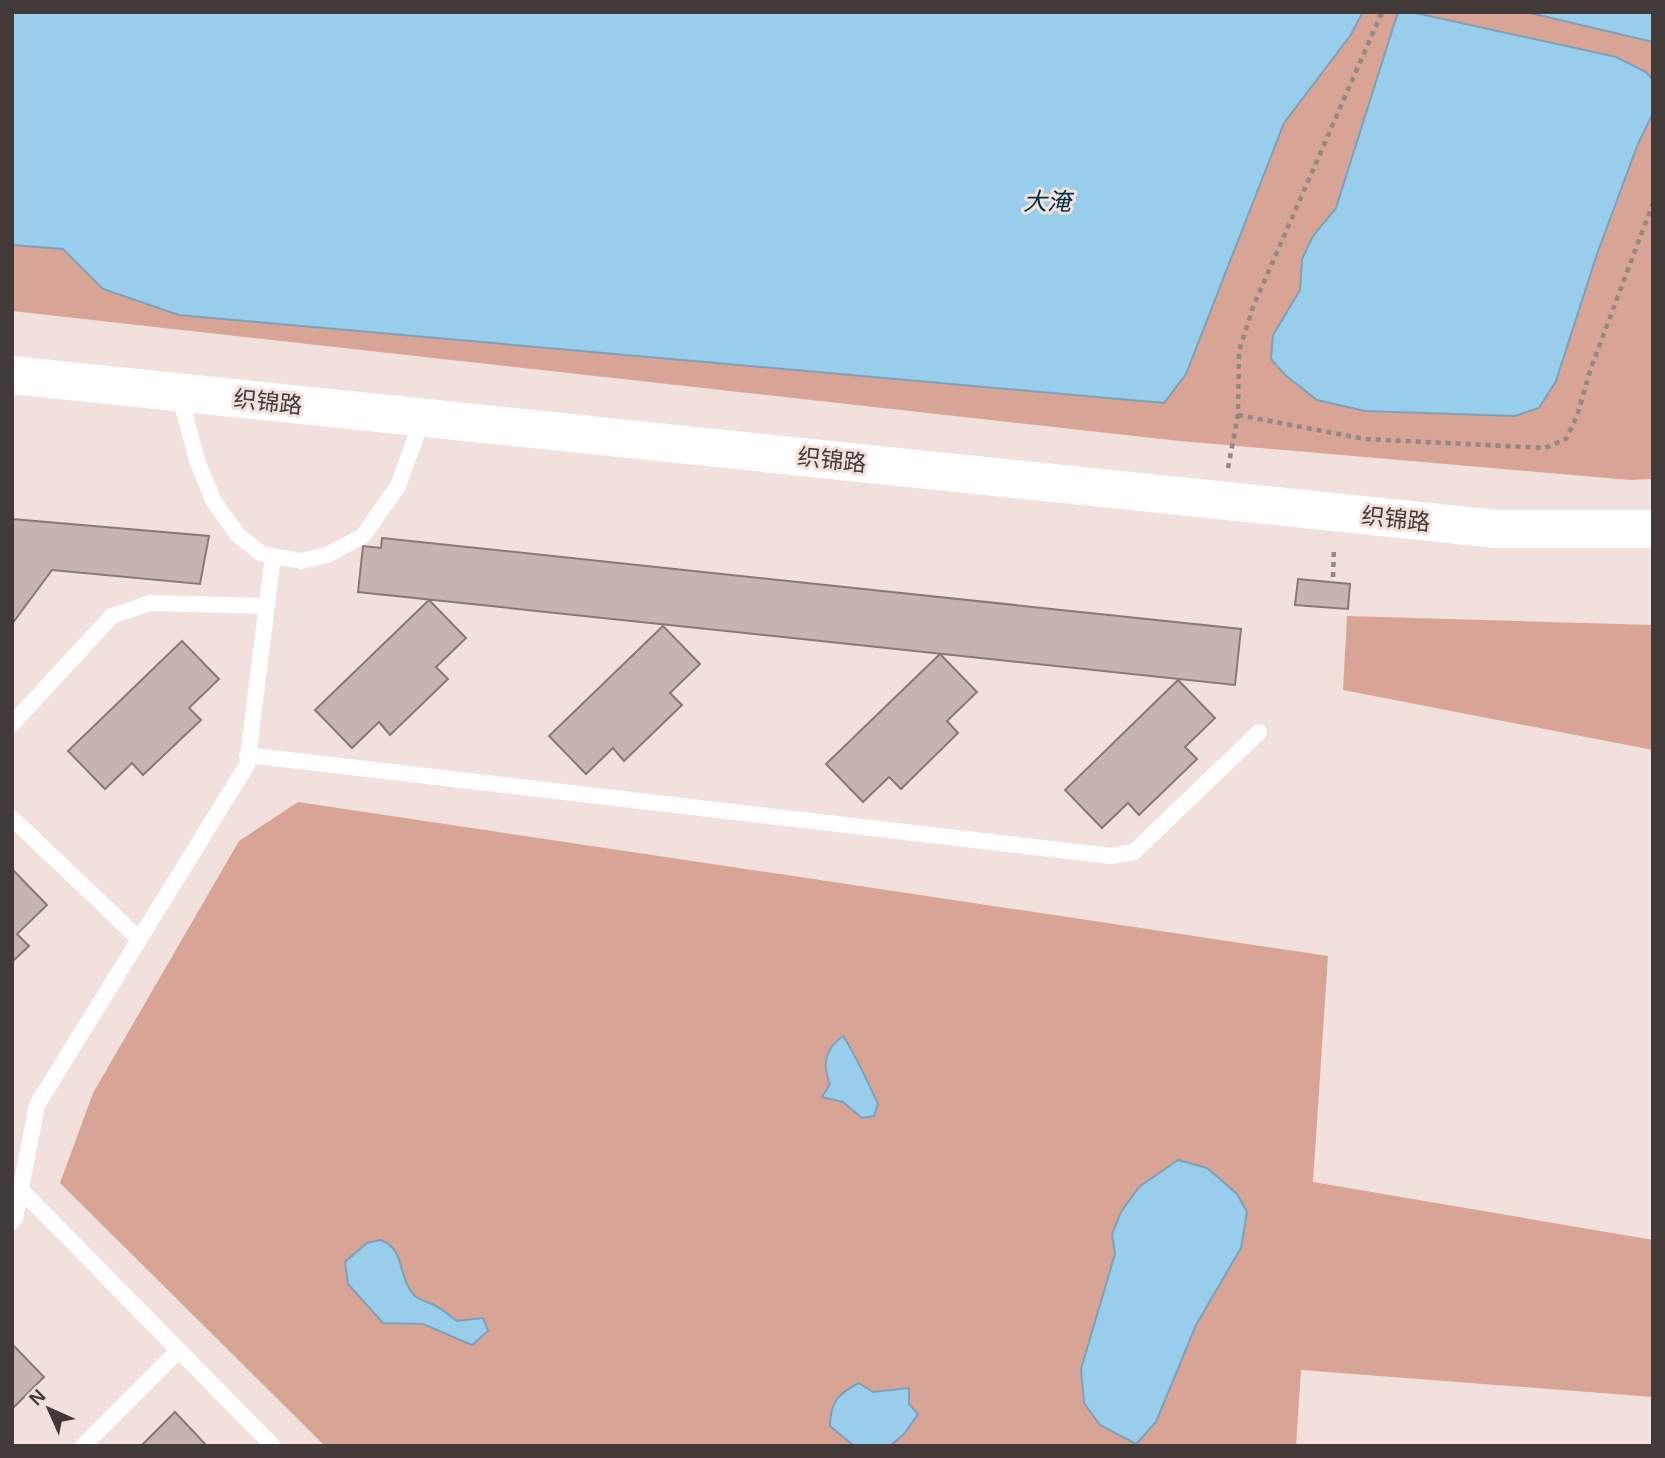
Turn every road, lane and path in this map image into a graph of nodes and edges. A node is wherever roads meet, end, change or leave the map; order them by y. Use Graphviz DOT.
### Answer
graph roads {
  1 [pos="1382,12"];
  2 [pos="1653,203"];
  3 [pos="12,375"];
  4 [pos="179,393"];
  5 [pos="1238,415"];
  6 [pos="423,417"];
  7 [pos="1222,500"];
  8 [pos="1653,529"];
  9 [pos="273,556"];
  10 [pos="266,606"];
  11 [pos="12,724"];
  12 [pos="1259,732"];
  13 [pos="247,755"];
  14 [pos="12,818"];
  15 [pos="139,939"];
  16 [pos="20,1189"];
  17 [pos="12,1222"];
  18 [pos="179,1350"];
  19 [pos="83,1446"];
  20 [pos="273,1446"];
  1 -- 5 [label="path"];
  2 -- 5 [label="path"];
  3 -- 4 [label="street, 织锦路"];
  4 -- 6 [label="street, 织锦路"];
  4 -- 9 [label="lane"];
  5 -- 7 [label="path"];
  6 -- 7 [label="street, 织锦路"];
  6 -- 9 [label="lane"];
  7 -- 8 [label="street, 织锦路"];
  9 -- 10 [label="lane"];
  10 -- 11 [label="lane"];
  10 -- 13 [label="lane"];
  12 -- 13 [label="lane"];
  13 -- 15 [label="lane"];
  14 -- 15 [label="lane"];
  15 -- 16 [label="lane"];
  16 -- 17 [label="lane"];
  16 -- 18 [label="lane"];
  18 -- 19 [label="lane"];
  18 -- 20 [label="lane"];
}
